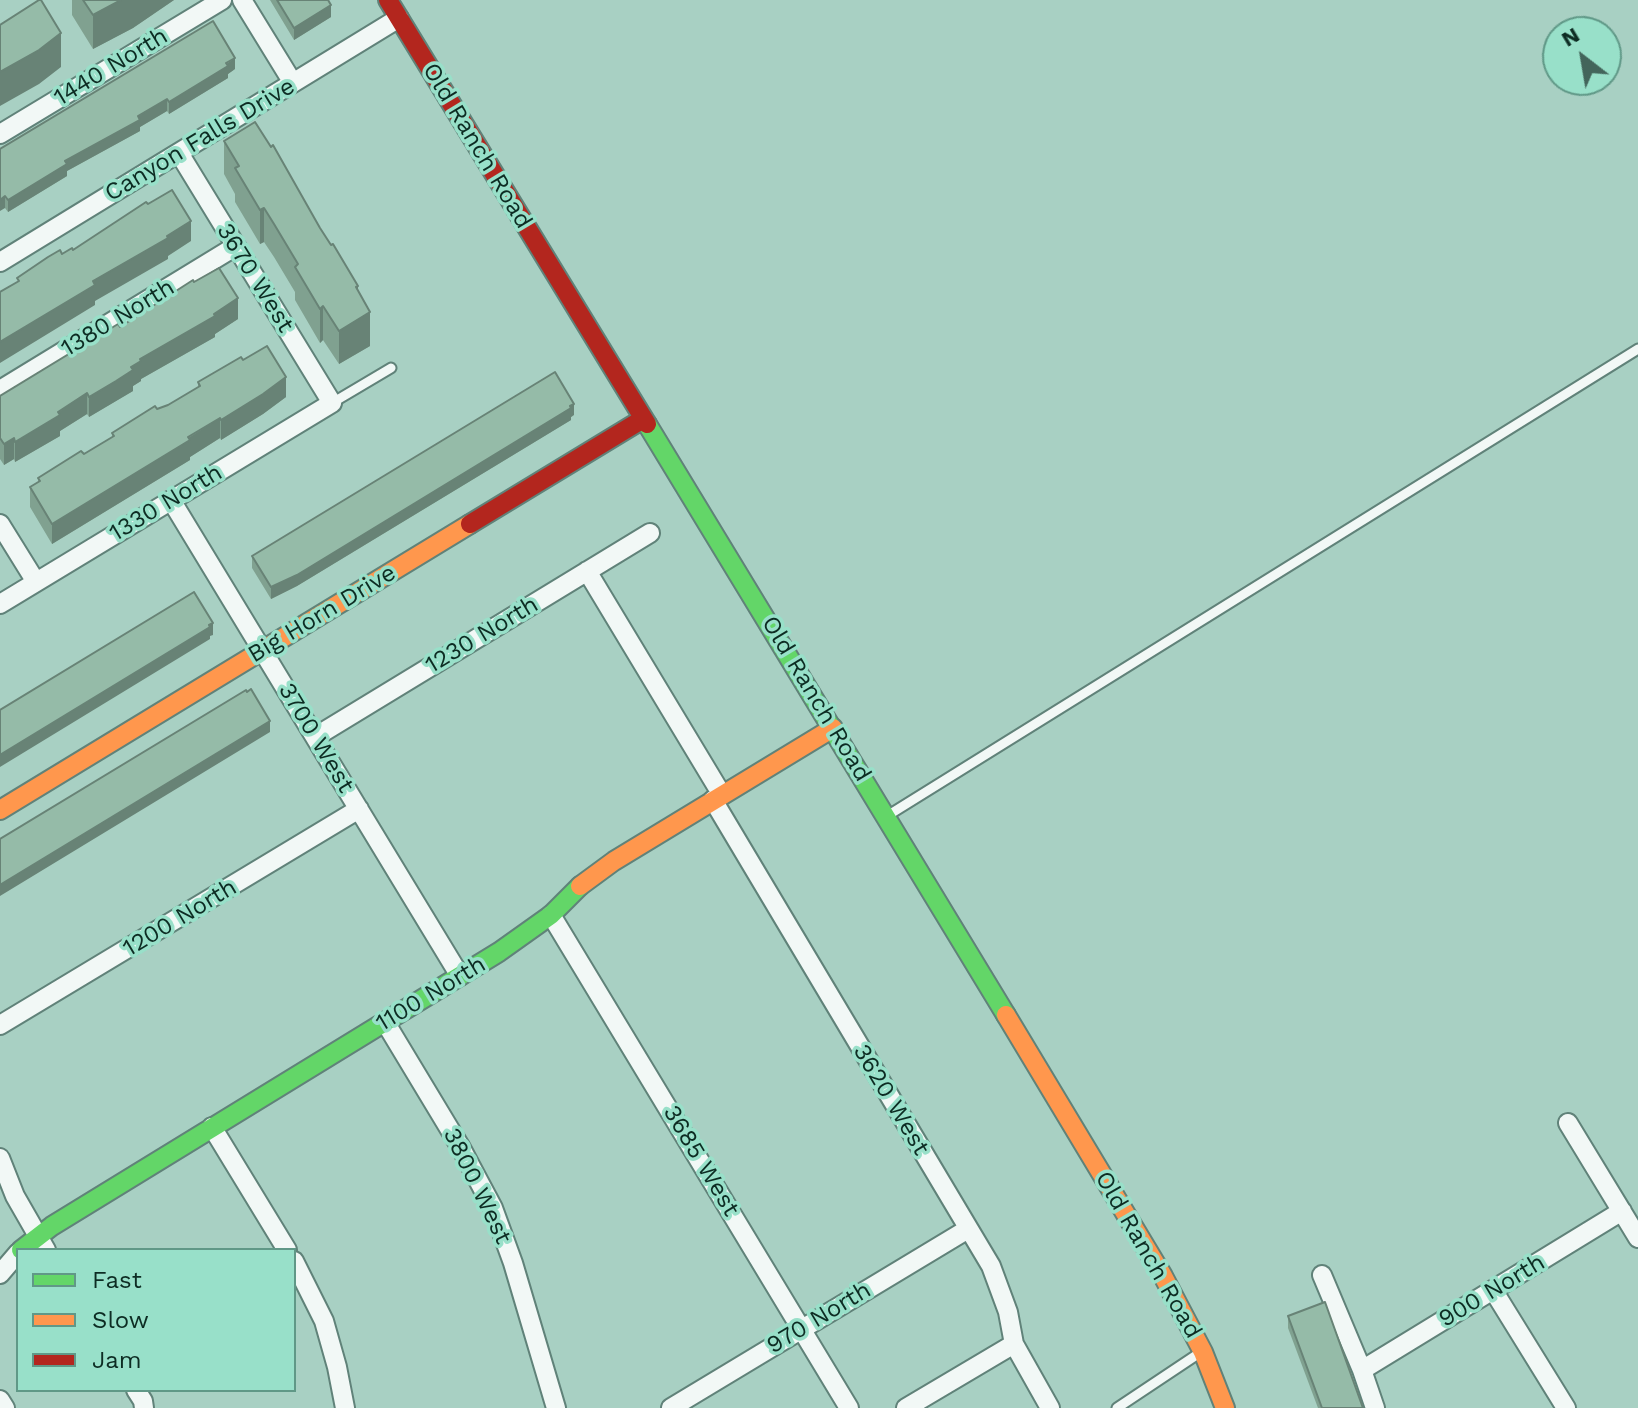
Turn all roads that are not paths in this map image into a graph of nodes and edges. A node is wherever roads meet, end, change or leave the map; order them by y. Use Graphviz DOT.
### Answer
graph roads {
  1 [pos="222,0"];
  2 [pos="242,0"];
  3 [pos="388,0"];
  4 [pos="399,18"];
  5 [pos="293,83"];
  6 [pos="0,134"];
  7 [pos="179,153"];
  8 [pos="236,246"];
  9 [pos="0,262"];
  10 [pos="1638,349"];
  11 [pos="391,368"];
  12 [pos="0,390"];
  13 [pos="332,403"];
  14 [pos="643,419"];
  15 [pos="171,500"];
  16 [pos="0,524"];
  17 [pos="650,533"];
  18 [pos="587,571"];
  19 [pos="36,582"];
  20 [pos="0,604"];
  21 [pos="262,651"];
  22 [pos="833,728"];
  23 [pos="315,737"];
  24 [pos="718,798"];
  25 [pos="359,809"];
  26 [pos="0,810"];
  27 [pos="887,816"];
  28 [pos="551,915"];
  29 [pos="460,976"];
  30 [pos="385,1022"];
  31 [pos="0,1025"];
  32 [pos="1568,1123"];
  33 [pos="212,1127"];
  34 [pos="0,1158"];
  35 [pos="1622,1211"];
  36 [pos="968,1229"];
  37 [pos="1638,1238"];
  38 [pos="41,1243"];
  39 [pos="286,1248"];
  40 [pos="16,1255"];
  41 [pos="296,1265"];
  42 [pos="0,1274"];
  43 [pos="1322,1275"];
  44 [pos="1493,1290"];
  45 [pos="802,1327"];
  46 [pos="1014,1344"];
  47 [pos="1203,1352"];
  48 [pos="1362,1370"];
  49 [pos="0,1400"];
  50 [pos="5,1408"];
  51 [pos="345,1408"];
  52 [pos="556,1408"];
  53 [pos="671,1408"];
  54 [pos="849,1408"];
  55 [pos="906,1408"];
  56 [pos="1050,1408"];
  57 [pos="1117,1408"];
  58 [pos="1225,1408"];
  59 [pos="1375,1408"];
  60 [pos="1566,1408"];
  1 -- 6 [label="street, 1440 North"];
  2 -- 5 [label="street"];
  3 -- 4 [label="street, Old Ranch Road"];
  4 -- 5 [label="street, Canyon Falls Drive"];
  4 -- 14 [label="street, Old Ranch Road"];
  5 -- 7 [label="street, Canyon Falls Drive"];
  7 -- 8 [label="street, 3670 West"];
  7 -- 9 [label="street, Canyon Falls Drive"];
  8 -- 12 [label="street, 1380 North"];
  8 -- 13 [label="street, 3670 West"];
  10 -- 27 [label="lane"];
  11 -- 13 [label="lane"];
  13 -- 15 [label="street, 1330 North"];
  14 -- 21 [label="street, Big Horn Drive"];
  14 -- 22 [label="street, Old Ranch Road"];
  15 -- 19 [label="street, 1330 North"];
  15 -- 21 [label="street, 3700 West"];
  16 -- 19 [label="street"];
  17 -- 18 [label="street, 1230 North"];
  18 -- 23 [label="street, 1230 North"];
  18 -- 24 [label="street, 3620 West"];
  19 -- 20 [label="street, 1330 North"];
  21 -- 23 [label="street, 3700 West"];
  21 -- 26 [label="street, Big Horn Drive"];
  22 -- 24 [label="street, 1100 North"];
  22 -- 27 [label="street, Old Ranch Road"];
  23 -- 25 [label="street, 3700 West"];
  24 -- 28 [label="street, 1100 North"];
  24 -- 36 [label="street, 3620 West"];
  25 -- 29 [label="street, 3700 West"];
  25 -- 31 [label="street, 1200 North"];
  27 -- 47 [label="street, Old Ranch Road"];
  28 -- 29 [label="street, 1100 North"];
  28 -- 45 [label="street, 3685 West"];
  29 -- 30 [label="street, 1100 North"];
  30 -- 33 [label="street, 1100 North"];
  30 -- 52 [label="street, 3800 West"];
  32 -- 35 [label="street"];
  33 -- 38 [label="street, 1100 North"];
  33 -- 39 [label="street"];
  34 -- 38 [label="street"];
  35 -- 37 [label="street"];
  35 -- 44 [label="street, 900 North"];
  36 -- 45 [label="street, 970 North"];
  36 -- 46 [label="street, 3620 West"];
  40 -- 42 [label="street, 1100 North"];
  41 -- 51 [label="street"];
  43 -- 48 [label="street"];
  44 -- 48 [label="street, 900 North"];
  44 -- 60 [label="street"];
  45 -- 53 [label="street, 970 North"];
  45 -- 54 [label="street, 3685 West"];
  46 -- 55 [label="street"];
  46 -- 56 [label="street, 3620 West"];
  47 -- 57 [label="lane"];
  47 -- 58 [label="street, Old Ranch Road"];
  48 -- 59 [label="street"];
  49 -- 50 [label="street"];
}
